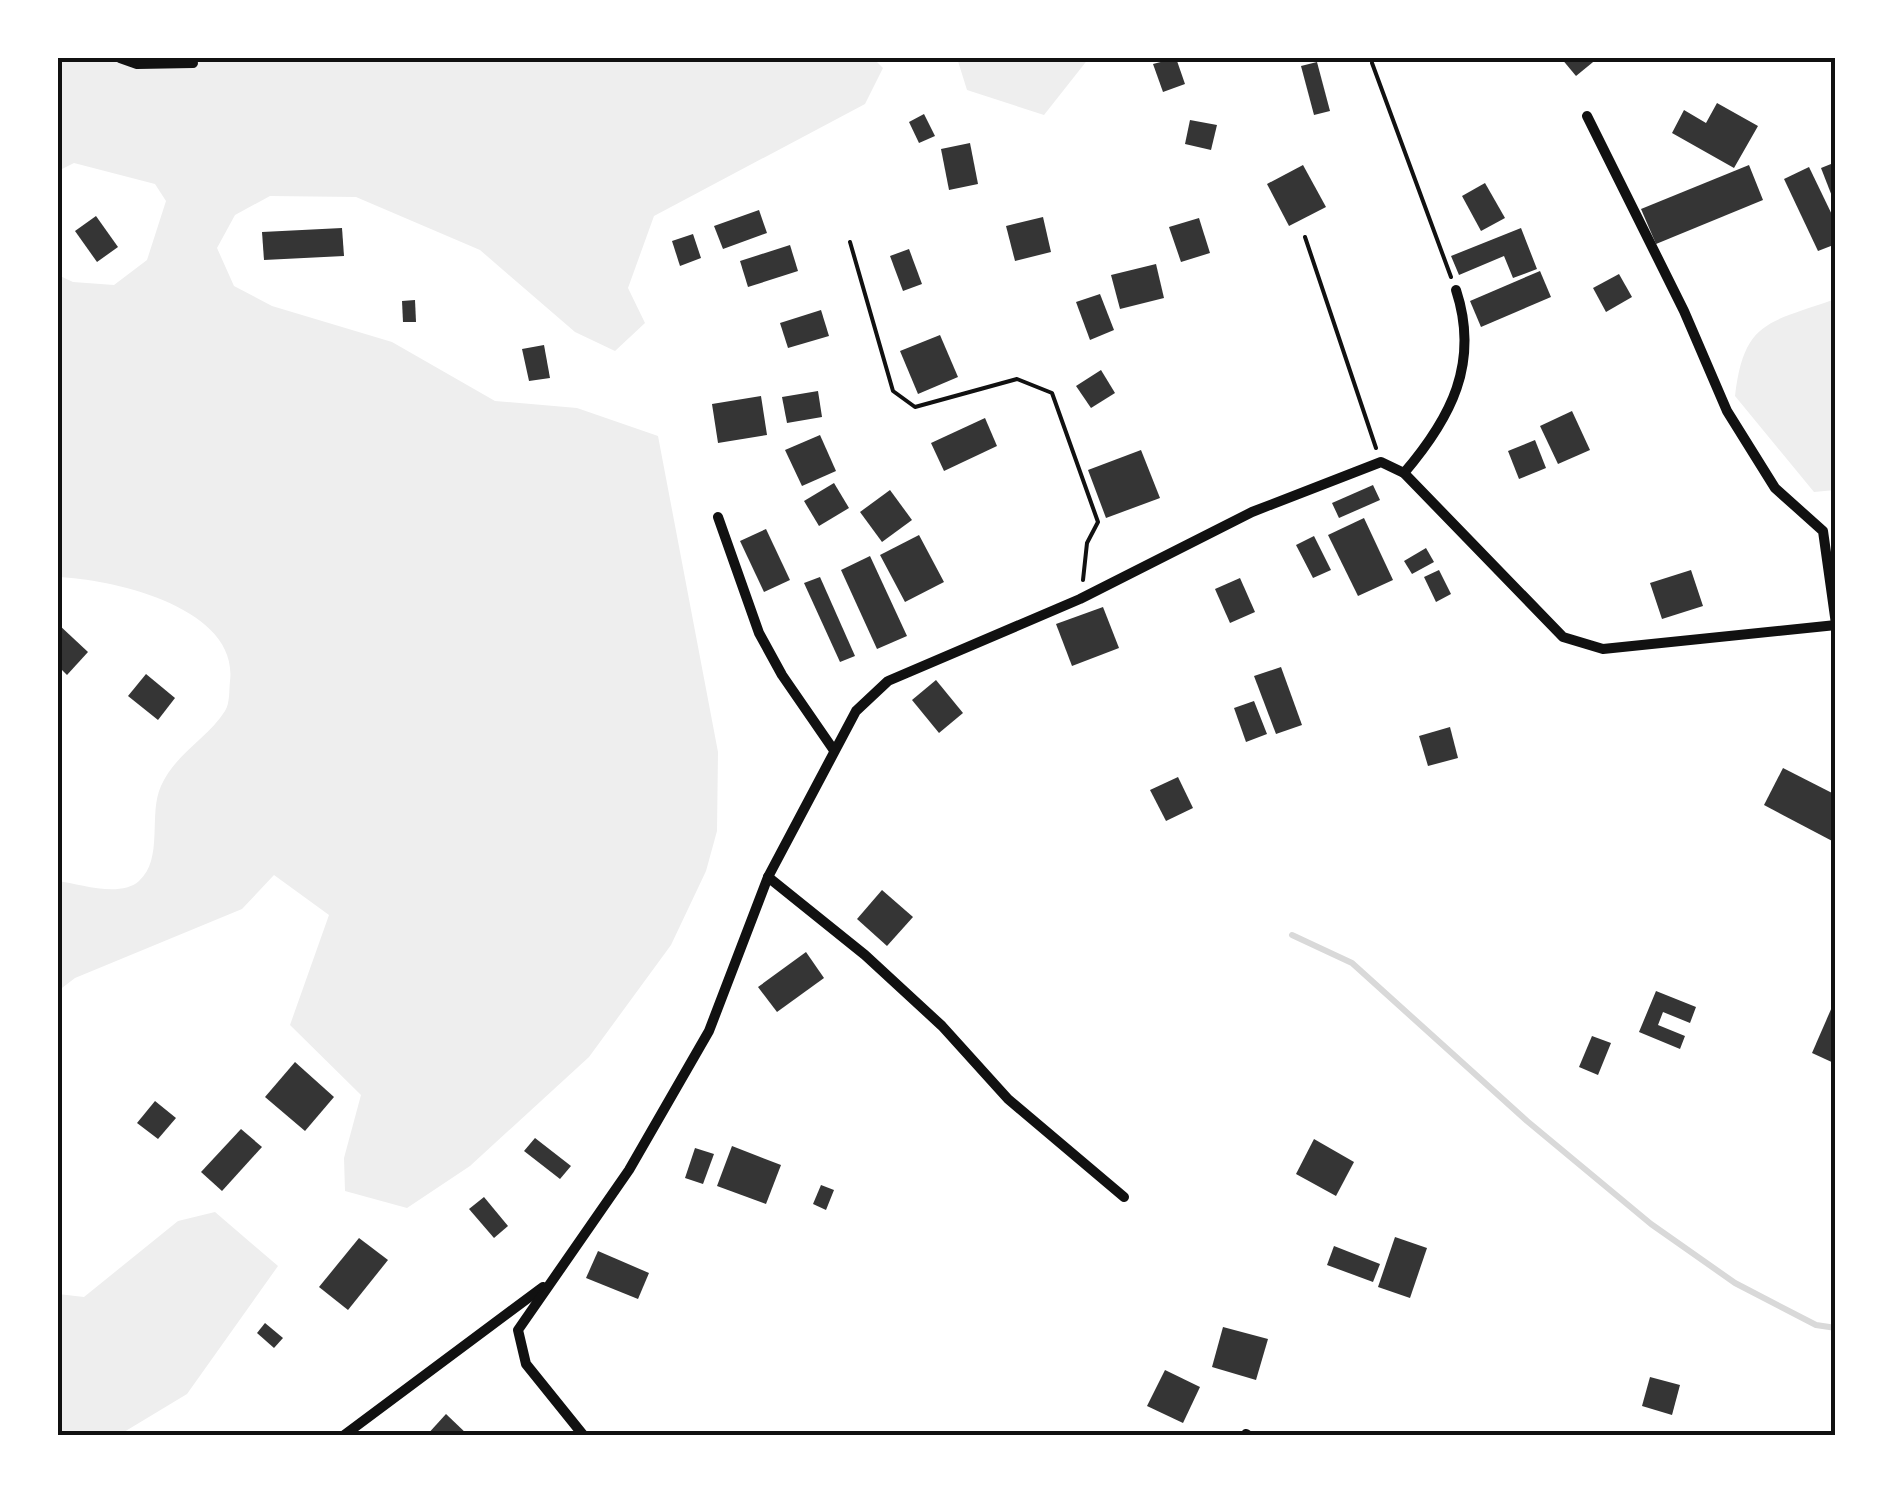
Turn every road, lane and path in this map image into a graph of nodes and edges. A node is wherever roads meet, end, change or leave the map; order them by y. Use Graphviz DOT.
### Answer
graph roads {
  1 [pos="120,58"];
  2 [pos="1372,62"];
  3 [pos="194,63"];
  4 [pos="1588,116"];
  5 [pos="1304,237"];
  6 [pos="850,242"];
  7 [pos="1456,290"];
  8 [pos="1380,462"];
  9 [pos="1404,473"];
  10 [pos="718,517"];
  11 [pos="1080,599"];
  12 [pos="1836,625"];
  13 [pos="832,748"];
  14 [pos="768,878"];
  15 [pos="1124,1196"];
  16 [pos="548,1284"];
  17 [pos="343,1436"];
  18 [pos="584,1436"];
  1 -- 3 [label="street"];
  2 -- 7 [label="path"];
  4 -- 12 [label="street"];
  5 -- 8 [label="path"];
  6 -- 11 [label="path"];
  7 -- 9 [label="street"];
  8 -- 9 [label="street"];
  8 -- 11 [label="street"];
  9 -- 12 [label="street"];
  10 -- 13 [label="street"];
  11 -- 13 [label="street"];
  13 -- 14 [label="street"];
  14 -- 15 [label="street"];
  14 -- 16 [label="street"];
  16 -- 17 [label="street"];
  16 -- 18 [label="street"];
}
